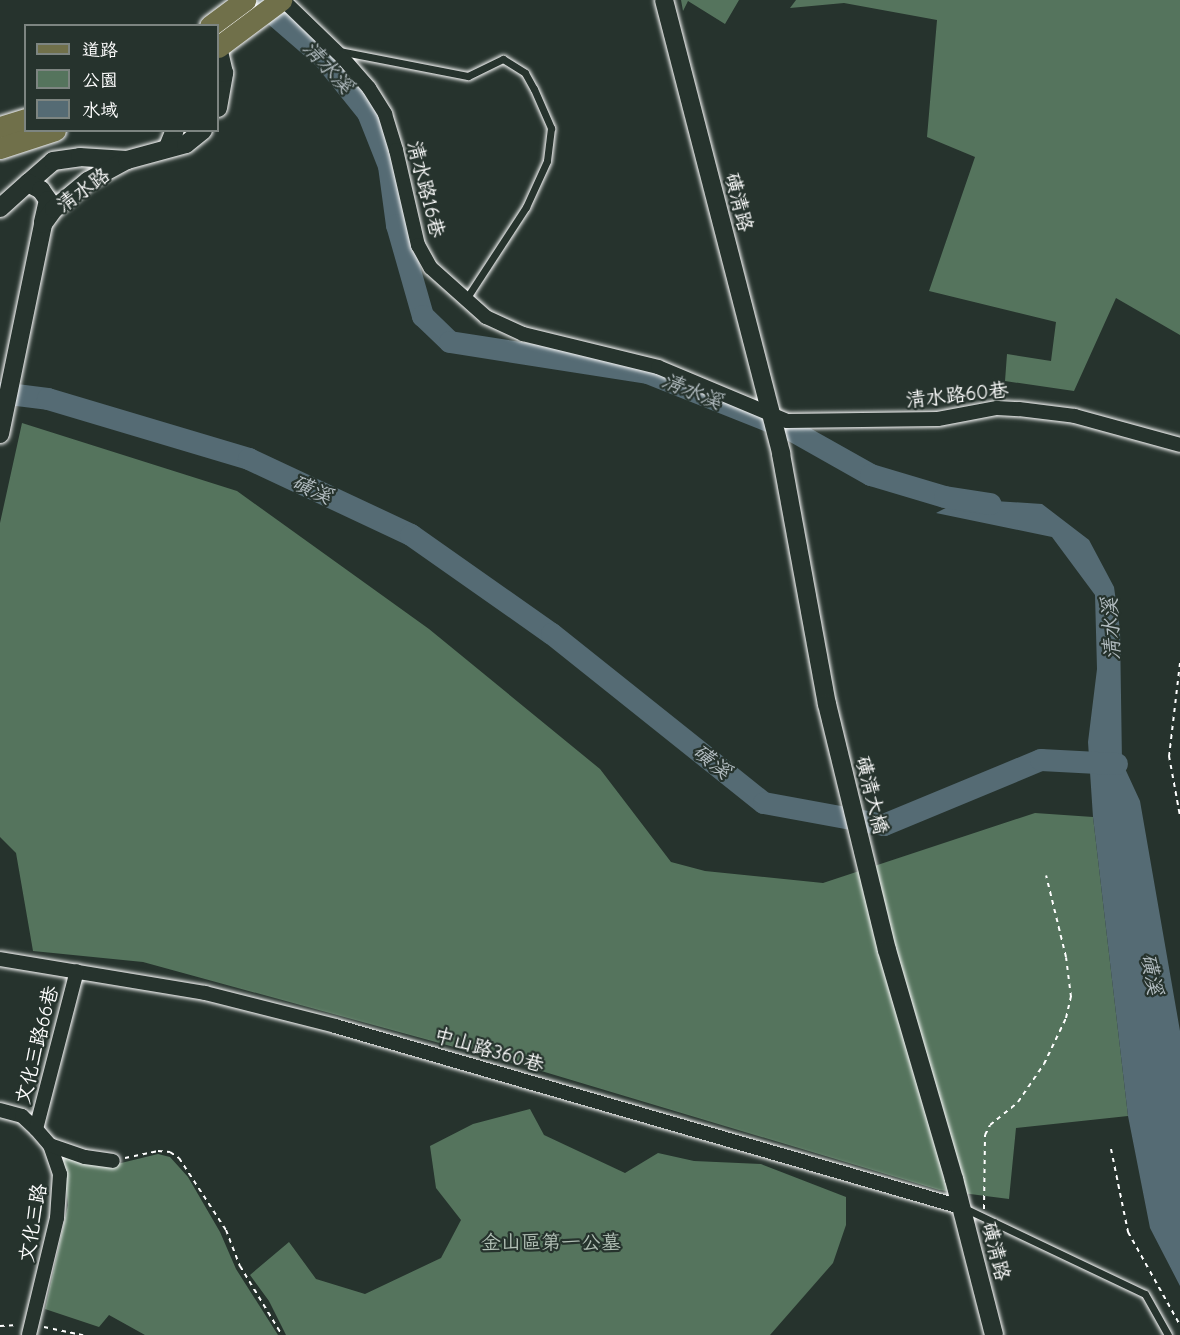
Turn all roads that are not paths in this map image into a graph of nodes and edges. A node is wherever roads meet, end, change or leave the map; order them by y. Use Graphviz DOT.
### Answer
graph roads {
  1 [pos="664,0"];
  2 [pos="279,2"];
  3 [pos="246,7"];
  4 [pos="214,24"];
  5 [pos="219,46"];
  6 [pos="336,50"];
  7 [pos="219,51"];
  8 [pos="219,102"];
  9 [pos="24,120"];
  10 [pos="0,127"];
  11 [pos="51,132"];
  12 [pos="201,132"];
  13 [pos="171,139"];
  14 [pos="0,148"];
  15 [pos="127,160"];
  16 [pos="28,183"];
  17 [pos="0,208"];
  18 [pos="43,224"];
  19 [pos="465,301"];
  20 [pos="770,415"];
  21 [pos="1,428"];
  22 [pos="1180,445"];
  23 [pos="0,958"];
  24 [pos="77,971"];
  25 [pos="0,1110"];
  26 [pos="36,1129"];
  27 [pos="50,1145"];
  28 [pos="113,1161"];
  29 [pos="954,1179"];
  30 [pos="961,1207"];
  31 [pos="30,1330"];
  32 [pos="994,1335"];
  33 [pos="1168,1335"];
  1 -- 20 [label="street, 磺清路"];
  2 -- 3 [label="main road"];
  2 -- 6 [label="street, 清水路16巷"];
  3 -- 4 [label="main road"];
  3 -- 5 [label="main road"];
  6 -- 19 [label="street, 清水路16巷"];
  6 -- 19 [label="lane"];
  7 -- 8 [label="street"];
  9 -- 10 [label="main road"];
  11 -- 14 [label="main road"];
  12 -- 13 [label="street, 清水路"];
  13 -- 15 [label="street, 清水路"];
  15 -- 16 [label="street, 清水路"];
  15 -- 18 [label="street, 清水路"];
  16 -- 17 [label="street, 清水路"];
  16 -- 18 [label="street, 清水路"];
  18 -- 21 [label="street, 清水路"];
  19 -- 20 [label="street, 清水路16巷"];
  20 -- 22 [label="street, 清水路60巷"];
  20 -- 29 [label="street, 磺清大橋"];
  23 -- 24 [label="street, 中山路360巷"];
  24 -- 26 [label="street, 文化三路66巷"];
  24 -- 30 [label="street, 中山路360巷"];
  25 -- 26 [label="street, 文化三路"];
  26 -- 27 [label="street, 文化三路"];
  27 -- 28 [label="street"];
  27 -- 31 [label="street, 文化三路"];
  29 -- 30 [label="street, 磺清路"];
  30 -- 32 [label="street, 磺清路"];
  30 -- 33 [label="lane"];
}
